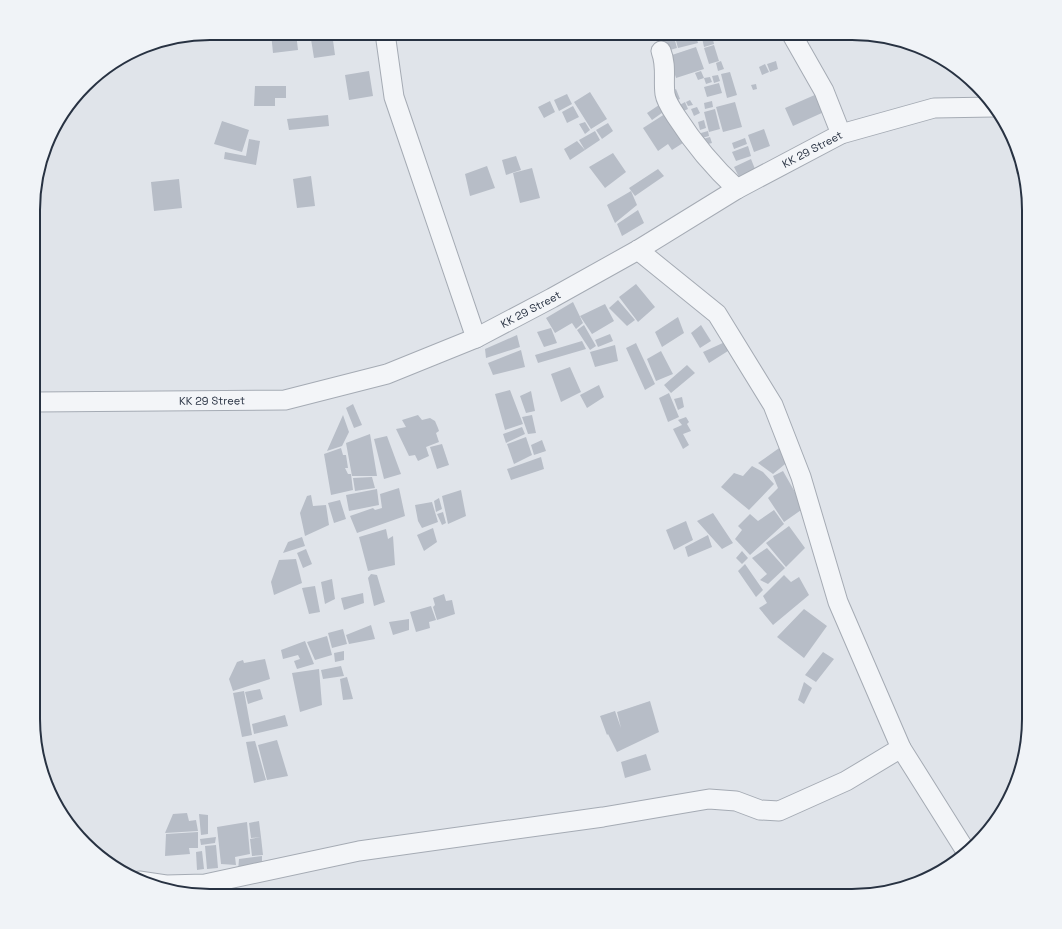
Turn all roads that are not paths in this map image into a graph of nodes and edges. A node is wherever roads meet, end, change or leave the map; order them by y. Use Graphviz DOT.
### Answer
graph roads {
  1 [pos="386,40"];
  2 [pos="795,40"];
  3 [pos="661,51"];
  4 [pos="988,107"];
  5 [pos="841,134"];
  6 [pos="737,188"];
  7 [pos="638,250"];
  8 [pos="476,338"];
  9 [pos="40,402"];
  10 [pos="901,748"];
  11 [pos="964,847"];
  12 [pos="173,885"];
  1 -- 8 [label="street"];
  2 -- 5 [label="street"];
  3 -- 6 [label="street"];
  4 -- 5 [label="street, KK 29 Street"];
  5 -- 6 [label="street, KK 29 Street"];
  6 -- 7 [label="street, KK 29 Street"];
  7 -- 8 [label="street, KK 29 Street"];
  7 -- 10 [label="street"];
  8 -- 9 [label="street, KK 29 Street"];
  10 -- 11 [label="street"];
  10 -- 12 [label="street"];
}
